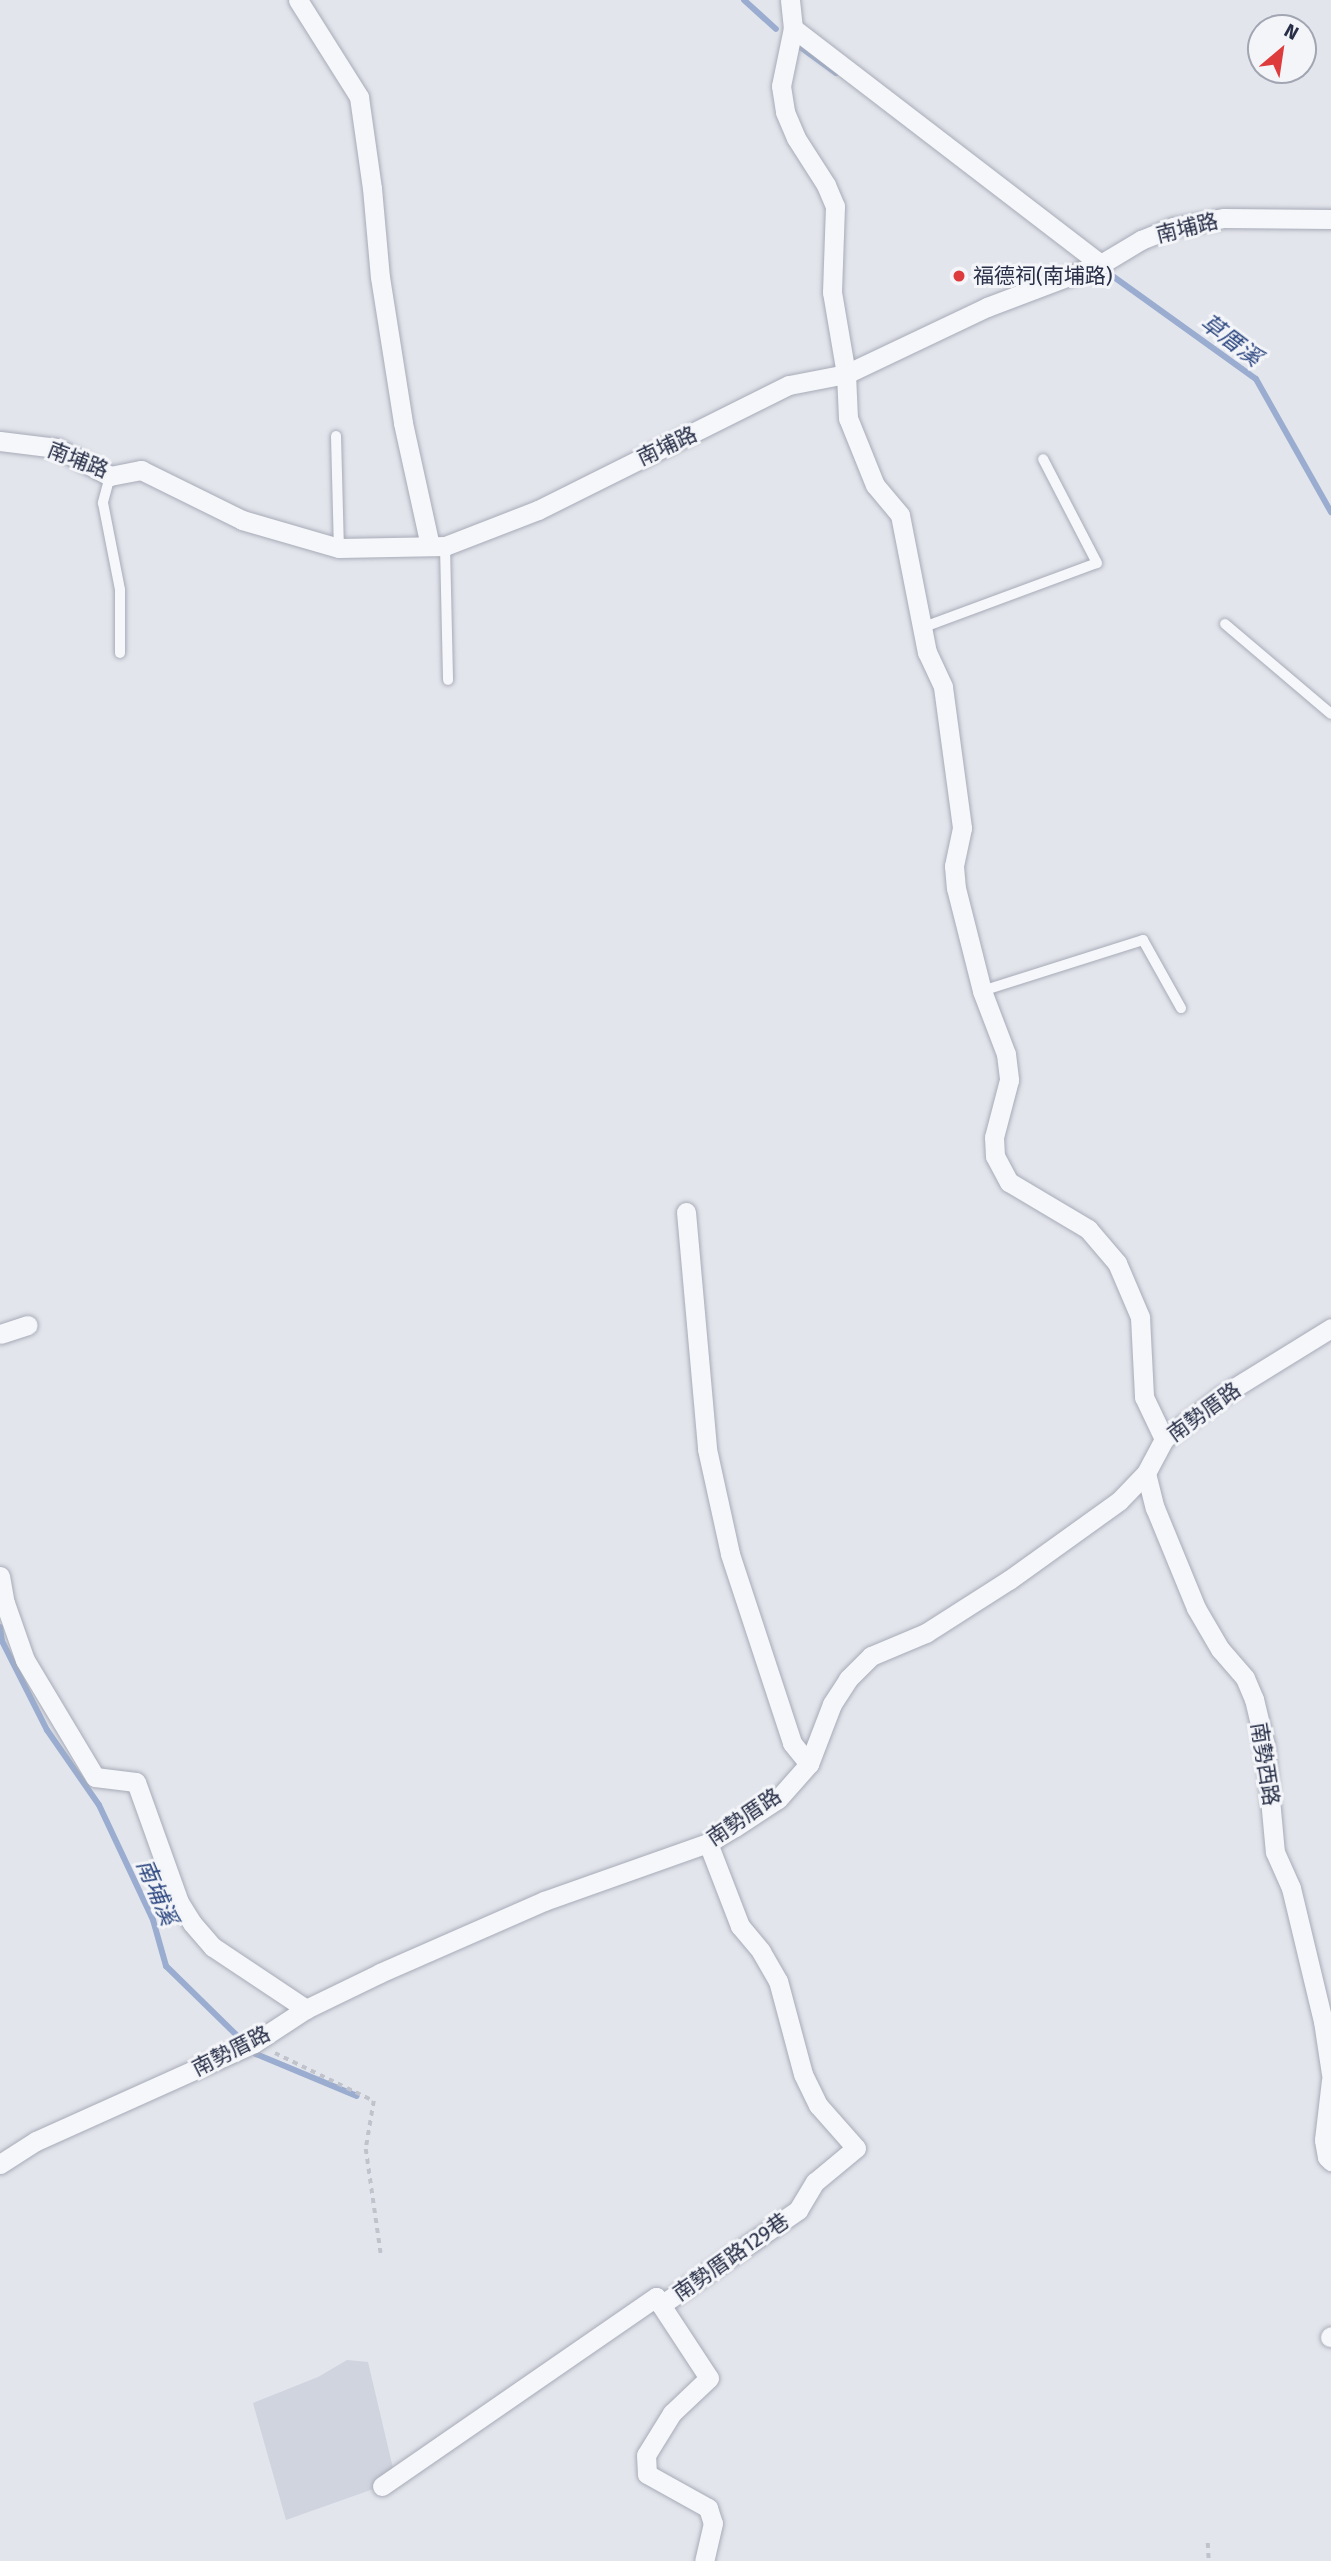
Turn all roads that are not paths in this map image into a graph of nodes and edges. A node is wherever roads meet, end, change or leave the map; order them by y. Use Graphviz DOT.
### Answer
graph roads {
  1 [pos="298,0"];
  2 [pos="790,0"];
  3 [pos="793,29"];
  4 [pos="1331,219"];
  5 [pos="1101,264"];
  6 [pos="846,374"];
  7 [pos="336,436"];
  8 [pos="0,441"];
  9 [pos="1043,459"];
  10 [pos="110,476"];
  11 [pos="438,546"];
  12 [pos="339,548"];
  13 [pos="1225,624"];
  14 [pos="924,627"];
  15 [pos="120,653"];
  16 [pos="448,680"];
  17 [pos="1331,714"];
  18 [pos="982,991"];
  19 [pos="1181,1008"];
  20 [pos="685,1212"];
  21 [pos="28,1325"];
  22 [pos="1331,1328"];
  23 [pos="0,1335"];
  24 [pos="1164,1439"];
  25 [pos="1146,1473"];
  26 [pos="0,1576"];
  27 [pos="809,1764"];
  28 [pos="708,1843"];
  29 [pos="306,2009"];
  30 [pos="1331,2077"];
  31 [pos="1331,2161"];
  32 [pos="0,2164"];
  33 [pos="661,2305"];
  34 [pos="382,2486"];
  35 [pos="704,2561"];
  1 -- 11 [label="street"];
  2 -- 3 [label="street"];
  3 -- 5 [label="street"];
  3 -- 6 [label="street"];
  4 -- 5 [label="street, 南埔路"];
  5 -- 6 [label="street, 南埔路"];
  6 -- 11 [label="street, 南埔路"];
  6 -- 14 [label="street"];
  7 -- 12 [label="lane"];
  8 -- 10 [label="street, 南埔路"];
  9 -- 14 [label="lane"];
  10 -- 12 [label="street, 南埔路"];
  10 -- 15 [label="lane"];
  11 -- 12 [label="street, 南埔路"];
  11 -- 16 [label="lane"];
  13 -- 17 [label="lane"];
  14 -- 18 [label="street"];
  18 -- 19 [label="lane"];
  18 -- 24 [label="street"];
  20 -- 27 [label="street"];
  21 -- 23 [label="street"];
  22 -- 24 [label="street, 南勢厝路"];
  24 -- 25 [label="street, 南勢厝路"];
  25 -- 27 [label="street, 南勢厝路"];
  25 -- 30 [label="street, 南勢西路"];
  26 -- 29 [label="street"];
  27 -- 28 [label="street, 南勢厝路"];
  28 -- 29 [label="street, 南勢厝路"];
  28 -- 33 [label="street, 南勢厝路129巷"];
  29 -- 32 [label="street, 南勢厝路"];
  30 -- 31 [label="street, 南勢西路"];
  33 -- 34 [label="street, 南勢厝路129巷"];
  33 -- 35 [label="street"];
}
